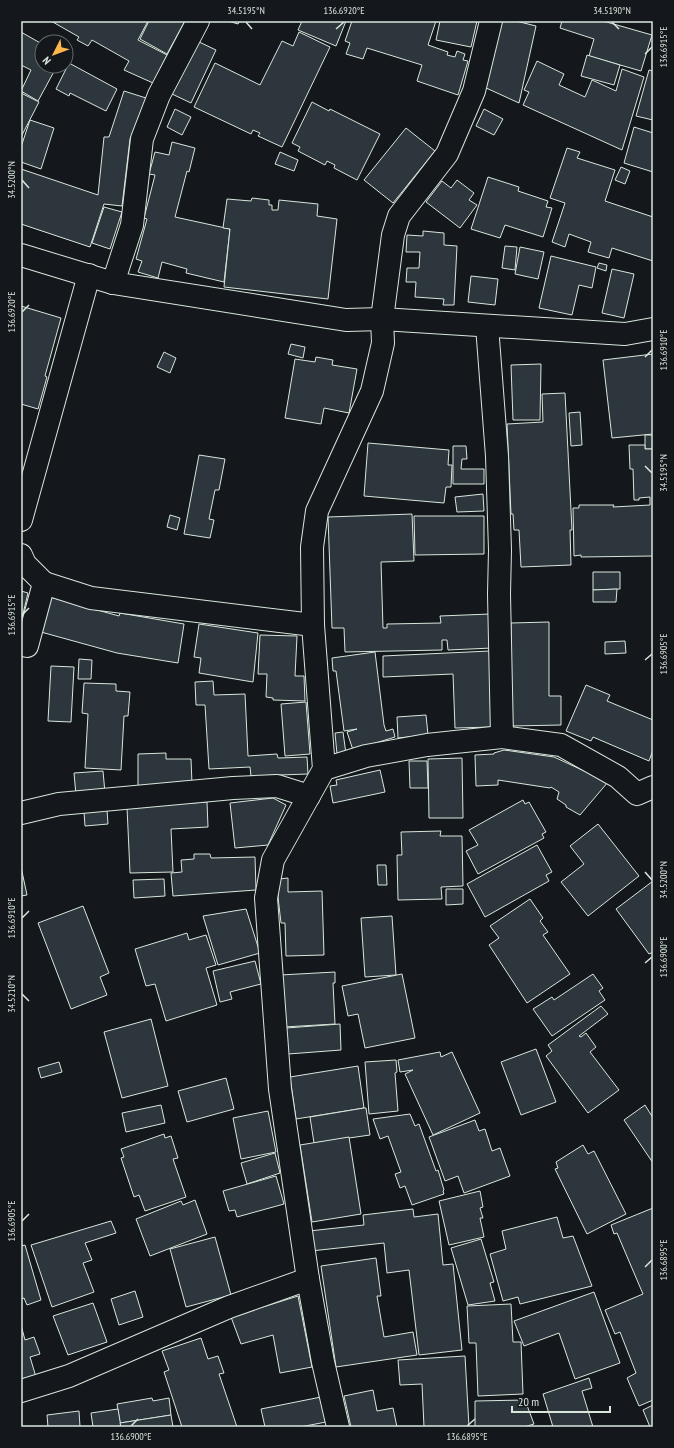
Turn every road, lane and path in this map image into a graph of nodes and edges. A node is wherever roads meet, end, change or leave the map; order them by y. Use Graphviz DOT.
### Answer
graph roads {
  1 [pos="198,21"];
  2 [pos="491,21"];
  3 [pos="21,255"];
  4 [pos="89,275"];
  5 [pos="113,283"];
  6 [pos="382,319"];
  7 [pos="487,326"];
  8 [pos="653,329"];
  9 [pos="21,520"];
  10 [pos="21,555"];
  11 [pos="44,583"];
  12 [pos="313,625"];
  13 [pos="21,644"];
  14 [pos="502,737"];
  15 [pos="324,770"];
  16 [pos="653,787"];
  17 [pos="308,796"];
  18 [pos="21,813"];
  19 [pos="308,1279"];
  20 [pos="21,1391"];
  21 [pos="338,1427"];
  1 -- 5 [label="street"];
  2 -- 6 [label="street"];
  3 -- 4 [label="street"];
  4 -- 5 [label="street"];
  4 -- 9 [label="street"];
  5 -- 6 [label="street"];
  6 -- 7 [label="street"];
  6 -- 12 [label="street"];
  7 -- 8 [label="street"];
  7 -- 14 [label="street"];
  10 -- 11 [label="street"];
  11 -- 12 [label="street"];
  11 -- 13 [label="street"];
  12 -- 15 [label="street"];
  14 -- 15 [label="street"];
  14 -- 16 [label="street"];
  15 -- 17 [label="street"];
  17 -- 18 [label="street"];
  17 -- 19 [label="street"];
  19 -- 20 [label="street"];
  19 -- 21 [label="street"];
}
